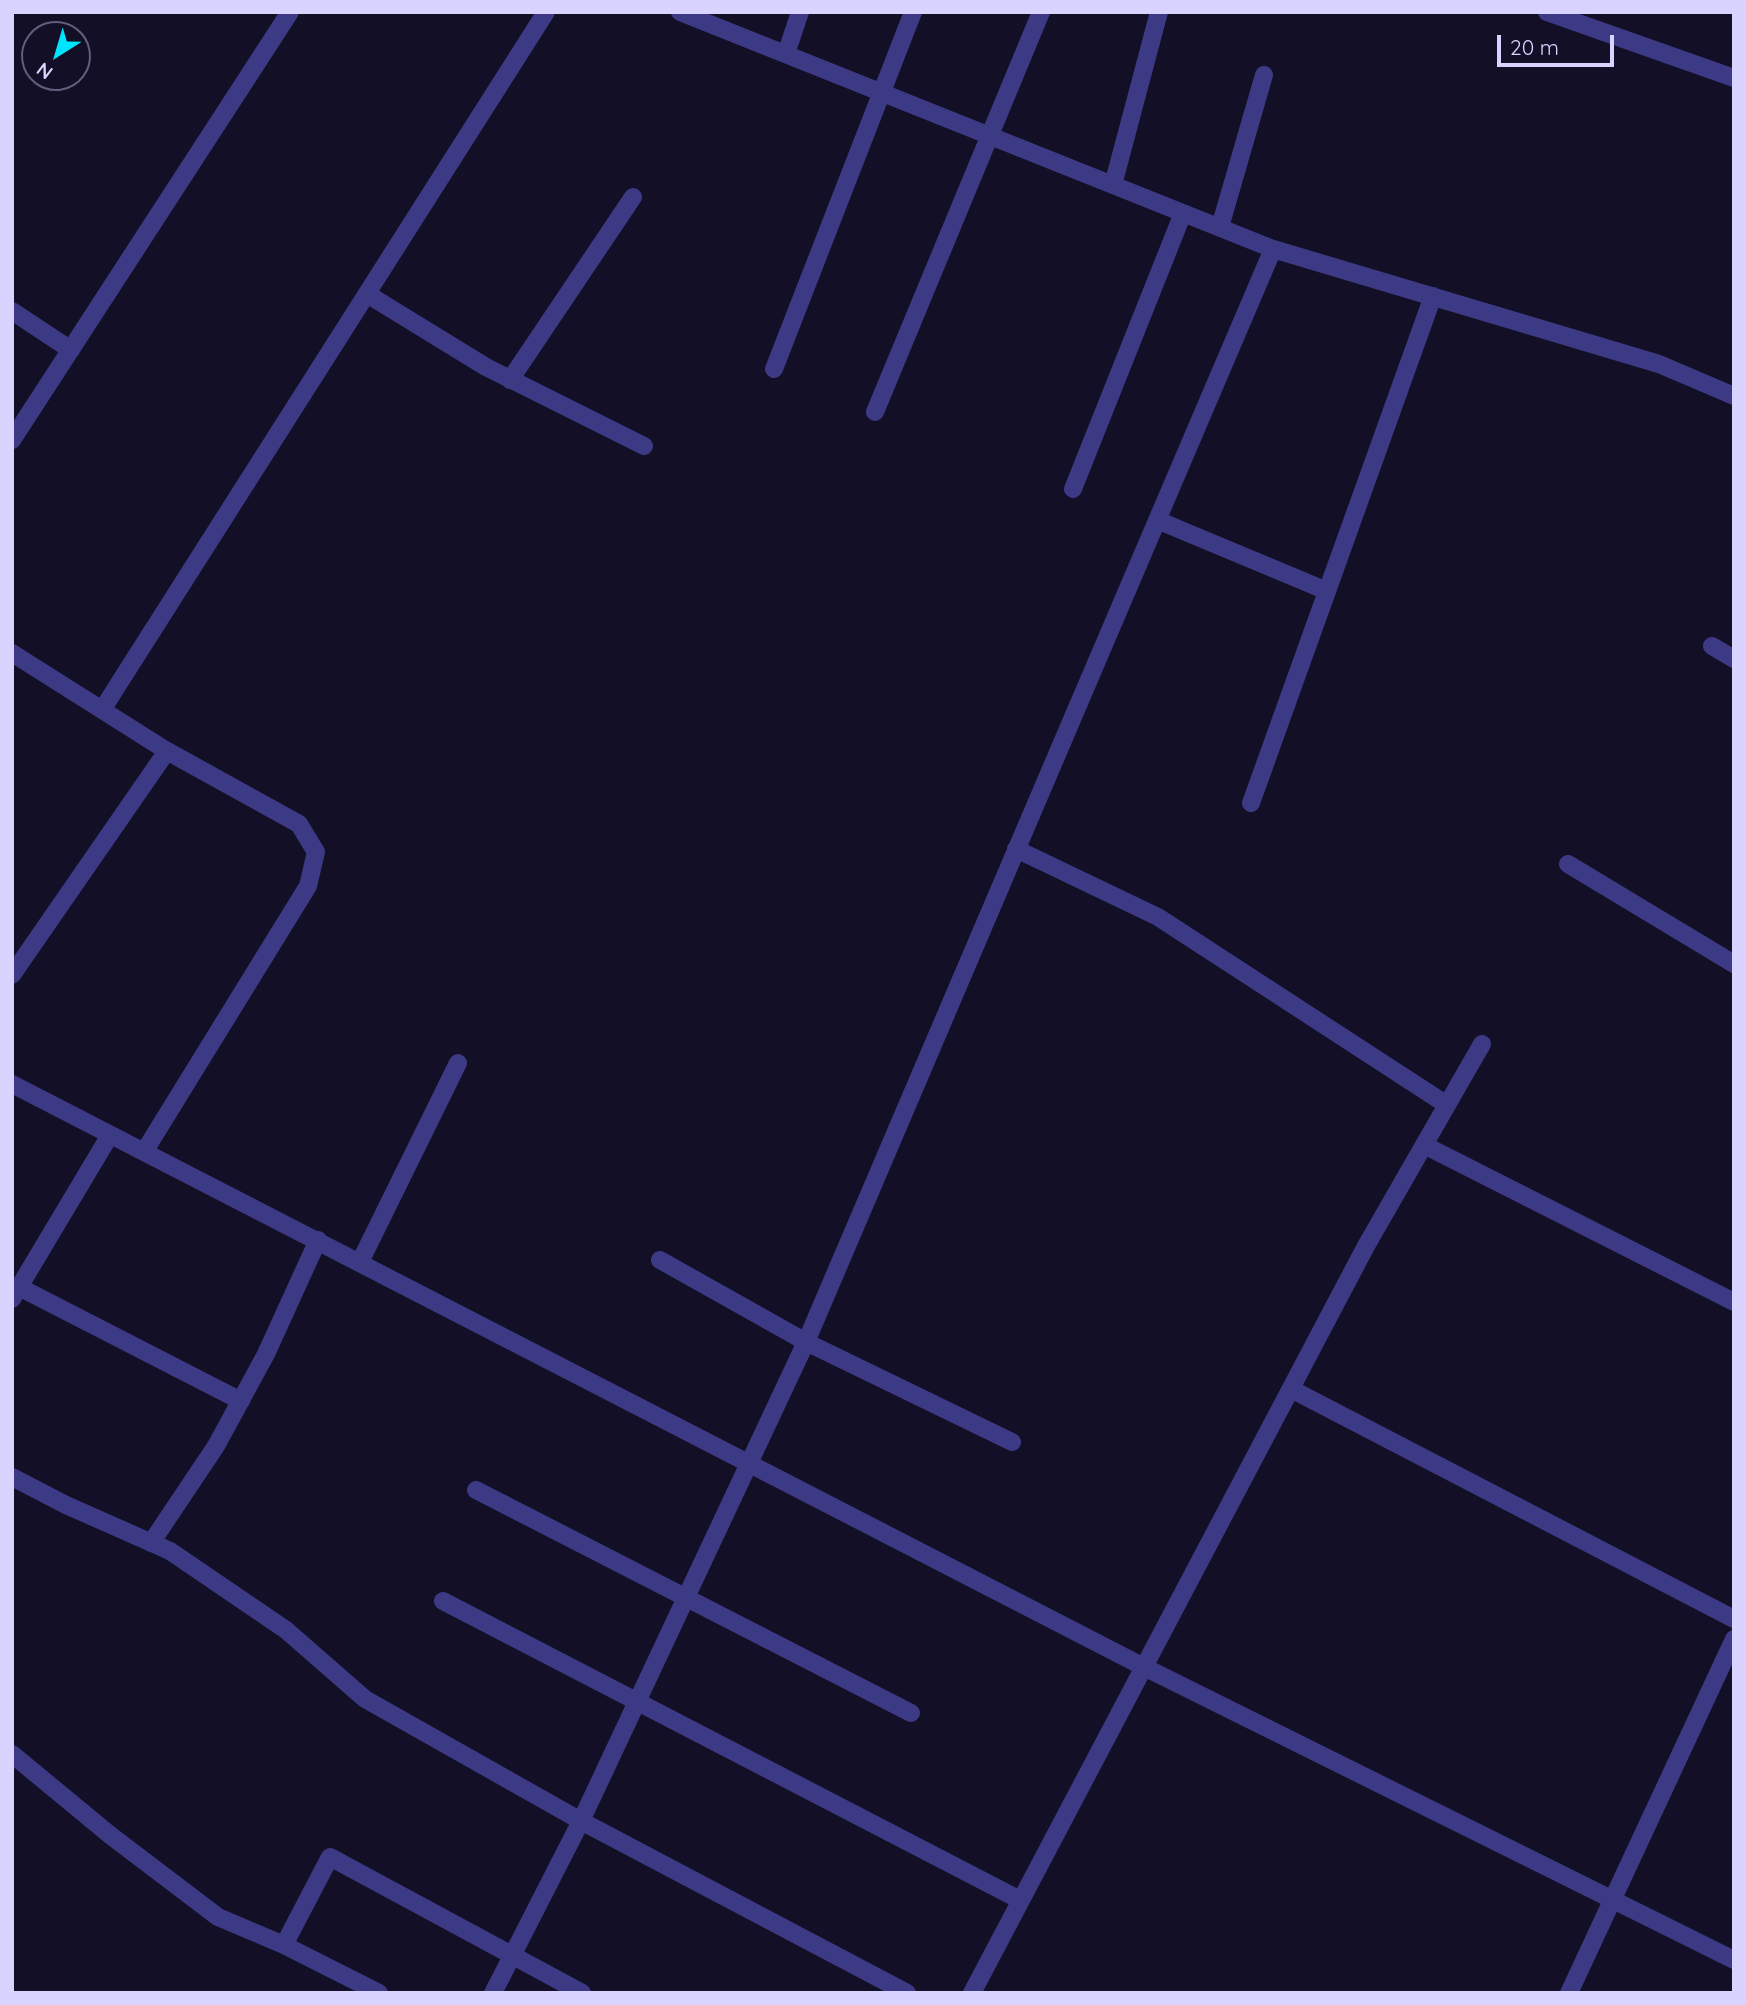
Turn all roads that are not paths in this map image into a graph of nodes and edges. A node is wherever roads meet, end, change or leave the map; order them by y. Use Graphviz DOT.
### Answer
graph roads {
  1 [pos="290,12"];
  2 [pos="546,12"];
  3 [pos="680,12"];
  4 [pos="800,12"];
  5 [pos="913,12"];
  6 [pos="1041,12"];
  7 [pos="1159,12"];
  8 [pos="1547,12"];
  9 [pos="786,54"];
  10 [pos="1264,75"];
  11 [pos="1734,78"];
  12 [pos="883,93"];
  13 [pos="992,136"];
  14 [pos="1113,185"];
  15 [pos="633,197"];
  16 [pos="1183,213"];
  17 [pos="1220,227"];
  18 [pos="1273,249"];
  19 [pos="367,294"];
  20 [pos="1433,296"];
  21 [pos="12,311"];
  22 [pos="71,350"];
  23 [pos="774,369"];
  24 [pos="510,380"];
  25 [pos="1734,396"];
  26 [pos="876,412"];
  27 [pos="12,440"];
  28 [pos="644,446"];
  29 [pos="1073,489"];
  30 [pos="1157,520"];
  31 [pos="1327,591"];
  32 [pos="1712,646"];
  33 [pos="12,653"];
  34 [pos="1734,659"];
  35 [pos="102,710"];
  36 [pos="167,751"];
  37 [pos="1251,803"];
  38 [pos="1016,849"];
  39 [pos="1568,864"];
  40 [pos="1734,964"];
  41 [pos="12,975"];
  42 [pos="1482,1044"];
  43 [pos="458,1063"];
  44 [pos="12,1084"];
  45 [pos="1447,1105"];
  46 [pos="110,1135"];
  47 [pos="1424,1145"];
  48 [pos="144,1152"];
  49 [pos="318,1240"];
  50 [pos="660,1260"];
  51 [pos="360,1262"];
  52 [pos="16,1293"];
  53 [pos="1734,1302"];
  54 [pos="806,1342"];
  55 [pos="1291,1389"];
  56 [pos="241,1401"];
  57 [pos="1012,1442"];
  58 [pos="750,1461"];
  59 [pos="12,1477"];
  60 [pos="476,1490"];
  61 [pos="151,1543"];
  62 [pos="687,1597"];
  63 [pos="443,1601"];
  64 [pos="1734,1619"];
  65 [pos="1734,1639"];
  66 [pos="1142,1666"];
  67 [pos="637,1702"];
  68 [pos="911,1713"];
  69 [pos="12,1754"];
  70 [pos="581,1821"];
  71 [pos="1020,1899"];
  72 [pos="1611,1899"];
  73 [pos="284,1945"];
  74 [pos="512,1955"];
  75 [pos="1734,1960"];
  76 [pos="379,1993"];
  77 [pos="493,1993"];
  78 [pos="582,1993"];
  79 [pos="907,1993"];
  80 [pos="972,1993"];
  81 [pos="1569,1993"];
  1 -- 22 [label="street"];
  2 -- 19 [label="street"];
  3 -- 9 [label="street"];
  4 -- 9 [label="street"];
  5 -- 12 [label="street"];
  6 -- 13 [label="street"];
  7 -- 14 [label="street"];
  8 -- 11 [label="street"];
  9 -- 12 [label="street"];
  10 -- 17 [label="street"];
  12 -- 13 [label="street"];
  12 -- 23 [label="street"];
  13 -- 14 [label="street"];
  13 -- 26 [label="street"];
  14 -- 16 [label="street"];
  15 -- 24 [label="street"];
  16 -- 17 [label="street"];
  16 -- 29 [label="street"];
  17 -- 18 [label="street"];
  18 -- 20 [label="street"];
  18 -- 30 [label="street"];
  19 -- 24 [label="street"];
  19 -- 35 [label="street"];
  20 -- 25 [label="street"];
  20 -- 31 [label="street"];
  21 -- 22 [label="street"];
  22 -- 27 [label="street"];
  24 -- 28 [label="street"];
  30 -- 31 [label="street"];
  30 -- 38 [label="street"];
  31 -- 37 [label="street"];
  32 -- 34 [label="street"];
  33 -- 35 [label="street"];
  35 -- 36 [label="street"];
  36 -- 41 [label="street"];
  36 -- 48 [label="street"];
  38 -- 45 [label="street"];
  38 -- 54 [label="street"];
  39 -- 40 [label="street"];
  42 -- 45 [label="street"];
  43 -- 51 [label="street"];
  44 -- 46 [label="street"];
  45 -- 47 [label="street"];
  46 -- 48 [label="street"];
  46 -- 52 [label="street"];
  47 -- 53 [label="street"];
  47 -- 55 [label="street"];
  48 -- 49 [label="street"];
  49 -- 51 [label="street"];
  49 -- 56 [label="street"];
  50 -- 54 [label="street"];
  51 -- 58 [label="street"];
  52 -- 56 [label="street"];
  54 -- 57 [label="street"];
  54 -- 58 [label="street"];
  55 -- 64 [label="street"];
  55 -- 66 [label="street"];
  56 -- 61 [label="street"];
  58 -- 62 [label="street"];
  58 -- 66 [label="street"];
  59 -- 61 [label="street"];
  60 -- 62 [label="street"];
  61 -- 70 [label="street"];
  62 -- 67 [label="street"];
  62 -- 68 [label="street"];
  63 -- 67 [label="street"];
  65 -- 72 [label="street"];
  66 -- 71 [label="street"];
  66 -- 72 [label="street"];
  67 -- 70 [label="street"];
  67 -- 71 [label="street"];
  69 -- 73 [label="street"];
  70 -- 74 [label="street"];
  70 -- 79 [label="street"];
  71 -- 80 [label="street"];
  72 -- 75 [label="street"];
  72 -- 81 [label="street"];
  73 -- 74 [label="street"];
  73 -- 76 [label="street"];
  74 -- 77 [label="street"];
  74 -- 78 [label="street"];
}
